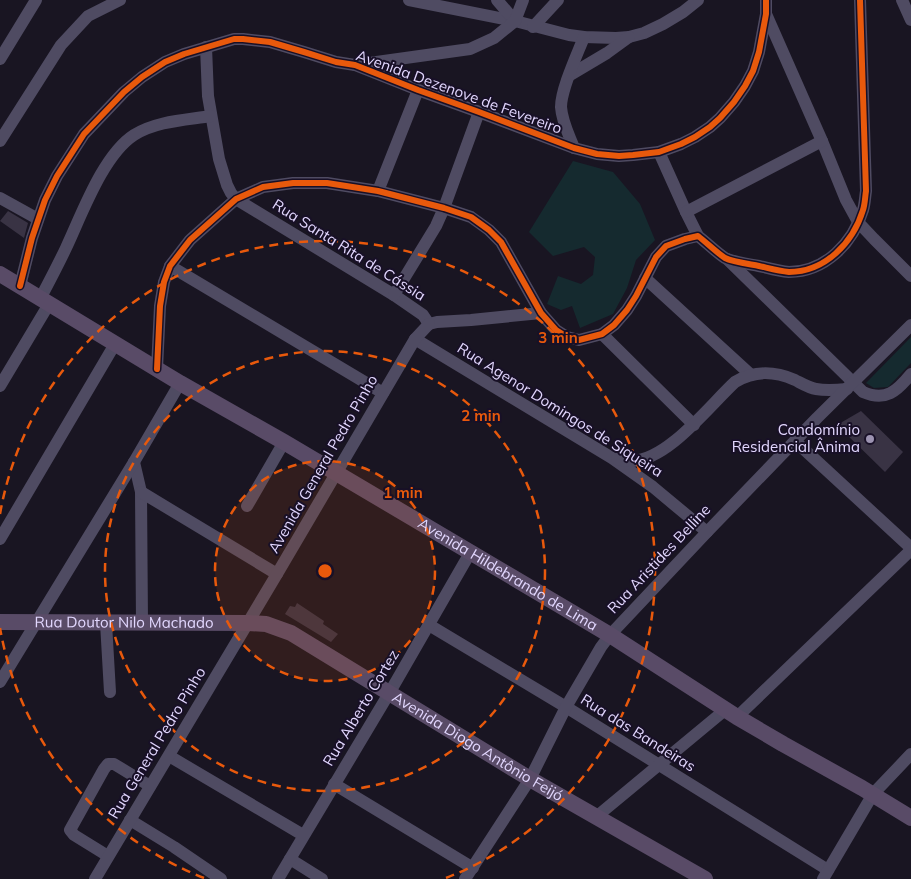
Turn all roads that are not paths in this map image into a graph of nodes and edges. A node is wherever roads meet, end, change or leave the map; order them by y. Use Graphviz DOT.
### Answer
graph roads {
  1 [pos="36,0"];
  2 [pos="120,0"];
  3 [pos="409,0"];
  4 [pos="497,0"];
  5 [pos="523,0"];
  6 [pos="558,0"];
  7 [pos="698,0"];
  8 [pos="760,0"];
  9 [pos="766,0"];
  10 [pos="860,0"];
  11 [pos="902,0"];
  12 [pos="766,14"];
  13 [pos="911,20"];
  14 [pos="515,21"];
  15 [pos="533,27"];
  16 [pos="584,37"];
  17 [pos="629,37"];
  18 [pos="206,47"];
  19 [pos="0,59"];
  20 [pos="355,64"];
  21 [pos="570,75"];
  22 [pos="418,90"];
  23 [pos="480,112"];
  24 [pos="211,116"];
  25 [pos="0,140"];
  26 [pos="822,141"];
  27 [pos="574,148"];
  28 [pos="659,152"];
  29 [pos="378,191"];
  30 [pos="0,198"];
  31 [pos="236,199"];
  32 [pos="444,208"];
  33 [pos="686,212"];
  34 [pos="38,219"];
  35 [pos="858,222"];
  36 [pos="698,236"];
  37 [pos="726,259"];
  38 [pos="170,266"];
  39 [pos="0,274"];
  40 [pos="911,276"];
  41 [pos="645,278"];
  42 [pos="20,286"];
  43 [pos="394,296"];
  44 [pos="44,301"];
  45 [pos="541,313"];
  46 [pos="429,324"];
  47 [pos="911,325"];
  48 [pos="602,334"];
  49 [pos="415,339"];
  50 [pos="115,344"];
  51 [pos="157,369"];
  52 [pos="751,374"];
  53 [pos="911,374"];
  54 [pos="180,383"];
  55 [pos="0,386"];
  56 [pos="850,386"];
  57 [pos="814,389"];
  58 [pos="383,393"];
  59 [pos="817,418"];
  60 [pos="694,424"];
  61 [pos="795,441"];
  62 [pos="284,442"];
  63 [pos="660,453"];
  64 [pos="612,458"];
  65 [pos="134,462"];
  66 [pos="336,474"];
  67 [pos="653,487"];
  68 [pos="141,492"];
  69 [pos="247,506"];
  70 [pos="707,532"];
  71 [pos="0,539"];
  72 [pos="911,549"];
  73 [pos="470,553"];
  74 [pos="277,574"];
  75 [pos="0,622"];
  76 [pos="36,622"];
  77 [pos="106,622"];
  78 [pos="142,623"];
  79 [pos="248,623"];
  80 [pos="429,625"];
  81 [pos="610,635"];
  82 [pos="0,682"];
  83 [pos="110,692"];
  84 [pos="389,693"];
  85 [pos="566,706"];
  86 [pos="731,713"];
  87 [pos="911,754"];
  88 [pos="169,756"];
  89 [pos="659,766"];
  90 [pos="530,779"];
  91 [pos="334,784"];
  92 [pos="150,786"];
  93 [pos="873,794"];
  94 [pos="596,817"];
  95 [pos="911,818"];
  96 [pos="130,820"];
  97 [pos="304,836"];
  98 [pos="108,856"];
  99 [pos="290,859"];
  100 [pos="469,874"];
  101 [pos="825,875"];
  102 [pos="95,879"];
  103 [pos="221,879"];
  104 [pos="278,879"];
  105 [pos="322,879"];
  106 [pos="705,879"];
  1 -- 19 [label="street"];
  2 -- 25 [label="street"];
  3 -- 14 [label="street"];
  4 -- 14 [label="street"];
  5 -- 14 [label="street"];
  6 -- 15 [label="street"];
  7 -- 17 [label="street"];
  8 -- 12 [label="street"];
  9 -- 12 [label="street"];
  10 -- 35 [label="street"];
  11 -- 13 [label="street"];
  12 -- 26 [label="street"];
  12 -- 28 [label="street, Avenida Dezenove de Fevereiro"];
  14 -- 15 [label="street"];
  14 -- 20 [label="street"];
  15 -- 16 [label="street"];
  16 -- 17 [label="street"];
  16 -- 21 [label="street"];
  17 -- 21 [label="street"];
  18 -- 20 [label="street, Avenida Dezenove de Fevereiro"];
  18 -- 24 [label="street"];
  18 -- 34 [label="street, Avenida Dezenove de Fevereiro"];
  20 -- 22 [label="street, Avenida Dezenove de Fevereiro"];
  21 -- 27 [label="street"];
  22 -- 23 [label="street, Avenida Dezenove de Fevereiro"];
  22 -- 29 [label="street"];
  23 -- 27 [label="street, Avenida Dezenove de Fevereiro"];
  23 -- 32 [label="street"];
  24 -- 31 [label="street"];
  24 -- 44 [label="street"];
  26 -- 33 [label="street"];
  26 -- 35 [label="street"];
  27 -- 28 [label="street, Avenida Dezenove de Fevereiro"];
  28 -- 33 [label="street"];
  29 -- 31 [label="street"];
  29 -- 32 [label="street"];
  30 -- 34 [label="street"];
  31 -- 38 [label="street"];
  31 -- 43 [label="street, Rua Santa Rita de Cássia"];
  32 -- 43 [label="street"];
  32 -- 45 [label="street"];
  33 -- 36 [label="street"];
  34 -- 42 [label="street, Avenida Dezenove de Fevereiro"];
  35 -- 37 [label="street"];
  35 -- 40 [label="street"];
  36 -- 37 [label="street"];
  36 -- 41 [label="street"];
  37 -- 56 [label="street"];
  38 -- 51 [label="street"];
  38 -- 58 [label="street"];
  39 -- 42 [label="main road, Avenida Hildebrando de Lima"];
  41 -- 48 [label="street"];
  41 -- 52 [label="street"];
  42 -- 44 [label="main road, Avenida Hildebrando de Lima"];
  43 -- 46 [label="street, Rua Santa Rita de Cássia"];
  44 -- 50 [label="main road, Avenida Hildebrando de Lima"];
  44 -- 55 [label="street"];
  45 -- 46 [label="street, Rua Santa Rita de Cássia"];
  45 -- 48 [label="street"];
  46 -- 49 [label="street, Avenida General Pedro Pinho"];
  47 -- 56 [label="street, Rua Aristides Belline"];
  48 -- 60 [label="street"];
  49 -- 58 [label="street, Avenida General Pedro Pinho"];
  49 -- 64 [label="street, Rua Agenor Domingos de Siqueira"];
  50 -- 51 [label="main road, Avenida Hildebrando de Lima"];
  50 -- 71 [label="street"];
  51 -- 54 [label="main road, Avenida Hildebrando de Lima"];
  52 -- 57 [label="street"];
  52 -- 60 [label="street"];
  53 -- 56 [label="street"];
  54 -- 62 [label="main road, Avenida Hildebrando de Lima"];
  54 -- 65 [label="street"];
  56 -- 57 [label="street"];
  56 -- 59 [label="street, Rua Aristides Belline"];
  57 -- 59 [label="street"];
  58 -- 66 [label="street, Avenida General Pedro Pinho"];
  59 -- 61 [label="street, Rua Aristides Belline"];
  60 -- 63 [label="street"];
  61 -- 70 [label="street, Rua Aristides Belline"];
  61 -- 72 [label="street"];
  62 -- 66 [label="main road, Avenida Hildebrando de Lima"];
  62 -- 69 [label="street"];
  63 -- 64 [label="street"];
  63 -- 67 [label="street"];
  64 -- 67 [label="street, Rua Agenor Domingos de Siqueira"];
  65 -- 68 [label="street"];
  65 -- 76 [label="street"];
  66 -- 73 [label="main road, Avenida Hildebrando de Lima"];
  66 -- 74 [label="street, Avenida General Pedro Pinho"];
  67 -- 70 [label="street, Rua Agenor Domingos de Siqueira"];
  68 -- 74 [label="street"];
  68 -- 78 [label="street"];
  70 -- 81 [label="street, Rua Aristides Belline"];
  72 -- 86 [label="street"];
  73 -- 80 [label="street, Rua Alberto Cortez"];
  73 -- 81 [label="main road, Avenida Hildebrando de Lima"];
  74 -- 79 [label="street, Avenida General Pedro Pinho"];
  75 -- 76 [label="main road, Rua Doutor Nilo Machado"];
  76 -- 77 [label="main road, Rua Doutor Nilo Machado"];
  76 -- 82 [label="street"];
  77 -- 78 [label="main road, Rua Doutor Nilo Machado"];
  77 -- 83 [label="street"];
  78 -- 79 [label="main road, Rua Doutor Nilo Machado"];
  79 -- 84 [label="main road, Avenida Diogo Antônio Feijó"];
  79 -- 88 [label="street, Rua General Pedro Pinho"];
  80 -- 84 [label="street, Rua Alberto Cortez"];
  80 -- 85 [label="street, Rua das Bandeiras"];
  81 -- 85 [label="street, Rua Aristides Belline"];
  81 -- 86 [label="main road, Avenida Hildebrando de Lima"];
  84 -- 90 [label="main road, Avenida Diogo Antônio Feijó"];
  84 -- 91 [label="street, Rua Alberto Cortez"];
  85 -- 89 [label="street, Rua das Bandeiras"];
  85 -- 90 [label="street, Rua Aristides Belline"];
  86 -- 89 [label="street"];
  86 -- 93 [label="main road, Avenida Hildebrando de Lima"];
  87 -- 93 [label="street"];
  88 -- 92 [label="street, Rua General Pedro Pinho"];
  88 -- 97 [label="street"];
  89 -- 94 [label="street"];
  89 -- 101 [label="street, Rua das Bandeiras"];
  90 -- 94 [label="main road, Avenida Diogo Antônio Feijó"];
  90 -- 100 [label="street, Rua Aristides Belline"];
  91 -- 97 [label="street, Rua Alberto Cortez"];
  91 -- 100 [label="street"];
  92 -- 96 [label="street, Rua General Pedro Pinho"];
  92 -- 98 [label="street"];
  93 -- 95 [label="main road, Avenida Hildebrando de Lima"];
  93 -- 101 [label="street"];
  94 -- 106 [label="main road, Avenida Diogo Antônio Feijó"];
  96 -- 98 [label="street, Rua General Pedro Pinho"];
  96 -- 103 [label="street"];
  97 -- 99 [label="street, Rua Alberto Cortez"];
  98 -- 102 [label="street, Rua General Pedro Pinho"];
  99 -- 104 [label="street, Rua Alberto Cortez"];
  99 -- 105 [label="street"];
}
